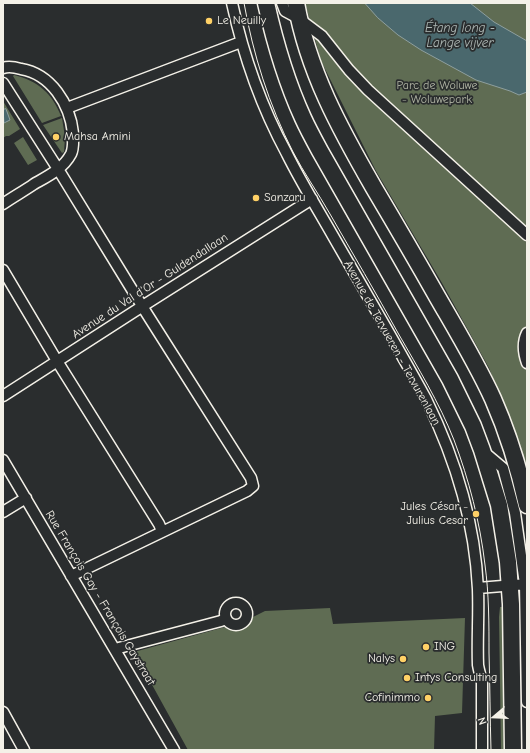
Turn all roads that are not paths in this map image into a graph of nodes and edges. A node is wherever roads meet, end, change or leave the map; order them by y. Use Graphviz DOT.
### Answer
graph roads {
  1 [pos="232,3"];
  2 [pos="266,3"];
  3 [pos="282,3"];
  4 [pos="297,10"];
  5 [pos="241,42"];
  6 [pos="3,68"];
  7 [pos="3,83"];
  8 [pos="67,108"];
  9 [pos="58,169"];
  10 [pos="312,199"];
  11 [pos="3,204"];
  12 [pos="527,235"];
  13 [pos="3,270"];
  14 [pos="142,306"];
  15 [pos="527,333"];
  16 [pos="57,361"];
  17 [pos="527,363"];
  18 [pos="3,396"];
  19 [pos="3,460"];
  20 [pos="26,498"];
  21 [pos="527,505"];
  22 [pos="3,512"];
  23 [pos="162,531"];
  24 [pos="71,576"];
  25 [pos="522,584"];
  26 [pos="478,588"];
  27 [pos="226,618"];
  28 [pos="115,649"];
  29 [pos="527,660"];
  30 [pos="527,702"];
  31 [pos="3,712"];
  32 [pos="24,750"];
  33 [pos="174,750"];
  34 [pos="482,750"];
  35 [pos="513,750"];
  1 -- 5 [label="street, Avenue de Tervueren - Tervurenlaan"];
  2 -- 25 [label="main road"];
  3 -- 4 [label="street"];
  4 -- 12 [label="street"];
  4 -- 21 [label="main road"];
  5 -- 8 [label="street"];
  5 -- 10 [label="street, Avenue de Tervueren - Tervurenlaan"];
  6 -- 8 [label="street"];
  7 -- 9 [label="street"];
  8 -- 9 [label="street"];
  9 -- 11 [label="street"];
  9 -- 14 [label="street"];
  10 -- 14 [label="street, Avenue du Val d'Or - Guldendallaan"];
  10 -- 26 [label="street, Avenue de Tervueren - Tervurenlaan"];
  13 -- 16 [label="street"];
  14 -- 16 [label="street, Avenue du Val d'Or - Guldendallaan"];
  14 -- 23 [label="street"];
  15 -- 17 [label="street"];
  16 -- 18 [label="street, Avenue du Val d'Or - Guldendallaan"];
  16 -- 23 [label="street"];
  19 -- 20 [label="street, Rue François Gay - François Gaystraat"];
  20 -- 22 [label="street"];
  20 -- 24 [label="street, Rue François Gay - François Gaystraat"];
  23 -- 24 [label="street"];
  24 -- 28 [label="street, Rue François Gay - François Gaystraat"];
  25 -- 26 [label="street"];
  25 -- 29 [label="street"];
  25 -- 35 [label="main road"];
  26 -- 34 [label="street, Avenue de Tervueren - Tervurenlaan"];
  27 -- 28 [label="street"];
  28 -- 33 [label="street, Rue François Gay - François Gaystraat"];
  29 -- 30 [label="street"];
  31 -- 32 [label="street"];
}
